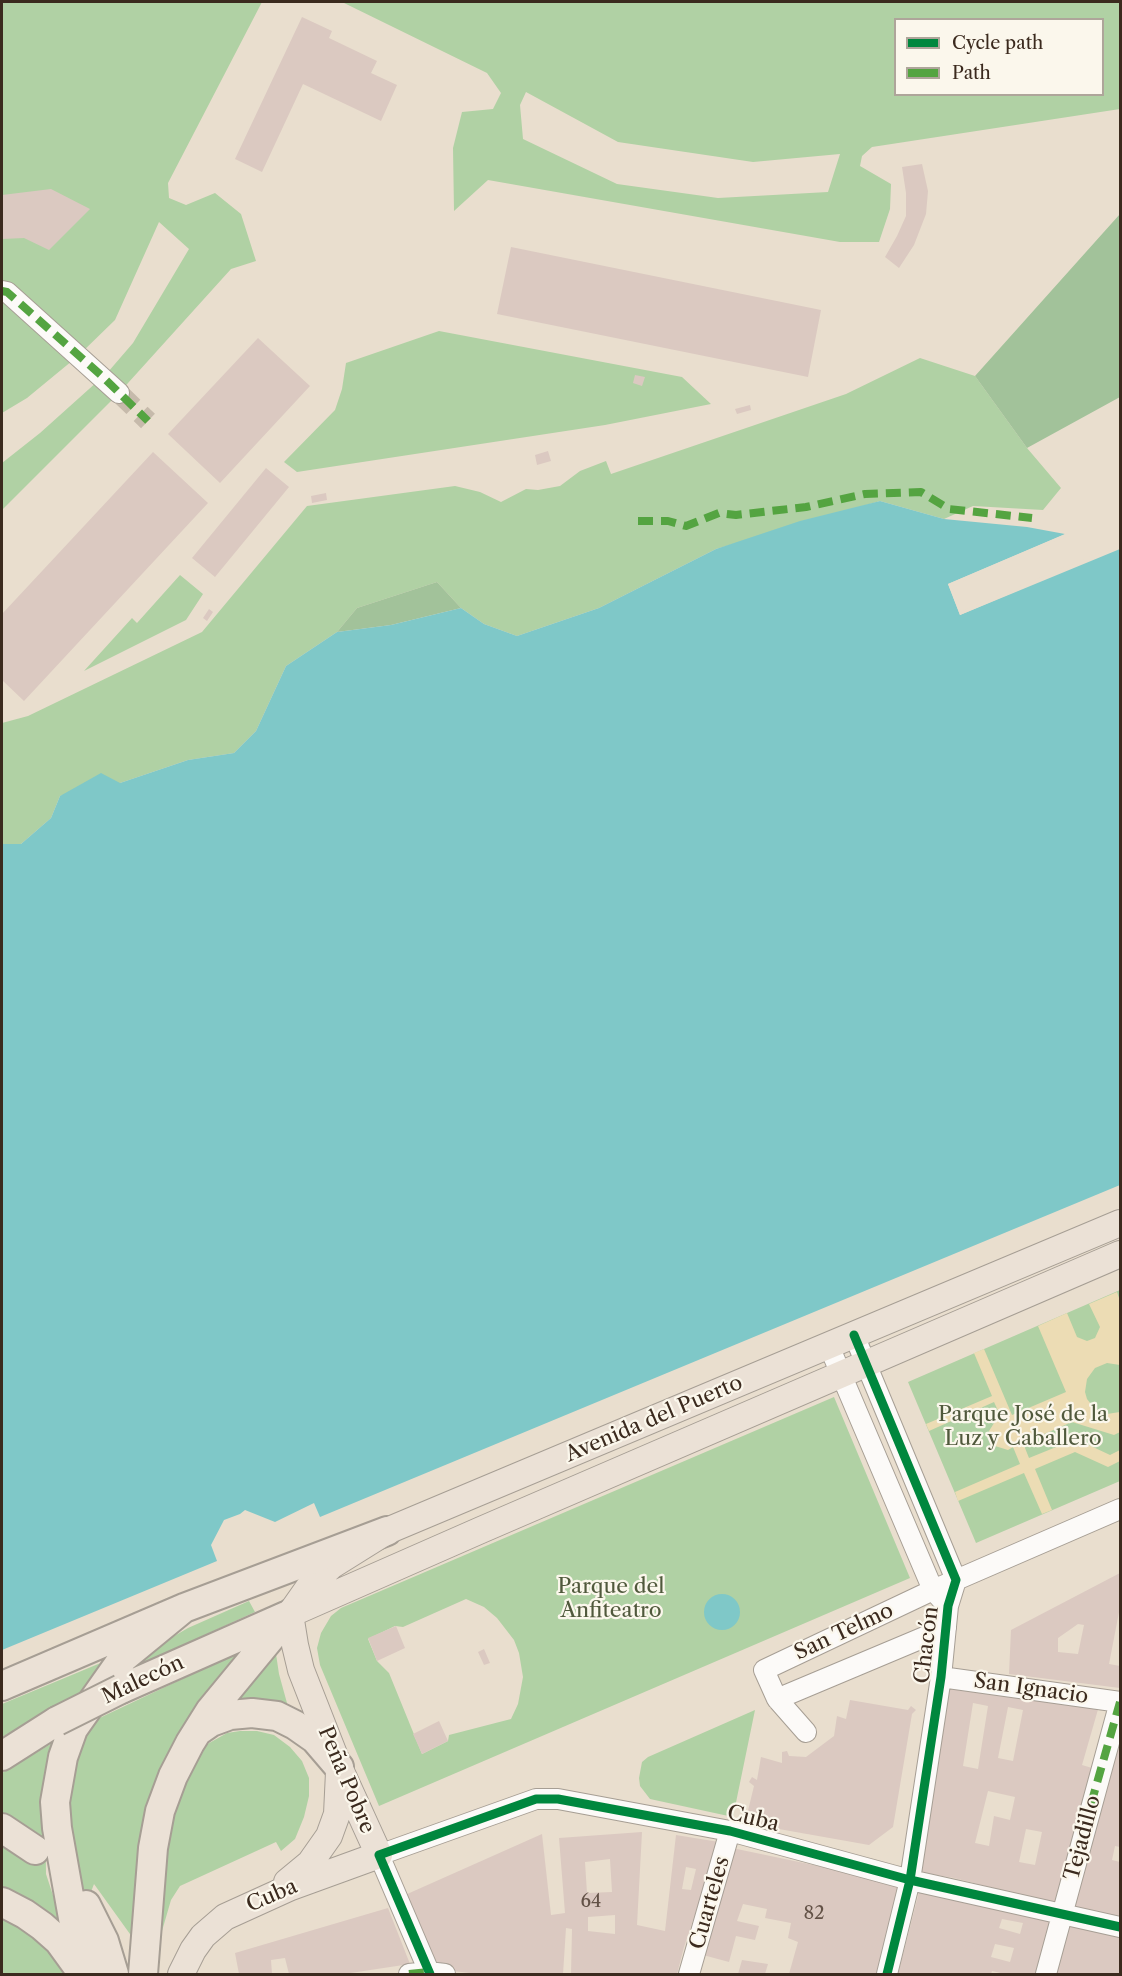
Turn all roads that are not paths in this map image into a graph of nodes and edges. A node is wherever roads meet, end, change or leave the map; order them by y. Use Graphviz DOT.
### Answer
graph roads {
  1 [pos="4,292"];
  2 [pos="119,393"];
  3 [pos="1120,1223"];
  4 [pos="1120,1254"];
  5 [pos="854,1335"];
  6 [pos="829,1346"];
  7 [pos="866,1363"];
  8 [pos="841,1374"];
  9 [pos="1120,1509"];
  10 [pos="387,1531"];
  11 [pos="956,1580"];
  12 [pos="933,1590"];
  13 [pos="948,1606"];
  14 [pos="184,1608"];
  15 [pos="291,1614"];
  16 [pos="946,1628"];
  17 [pos="942,1677"];
  18 [pos="2,1686"];
  19 [pos="777,1699"];
  20 [pos="1120,1702"];
  21 [pos="806,1732"];
  22 [pos="195,1734"];
  23 [pos="2,1756"];
  24 [pos="339,1767"];
  25 [pos="2,1828"];
  26 [pos="730,1831"];
  27 [pos="35,1850"];
  28 [pos="379,1855"];
  29 [pos="910,1880"];
  30 [pos="259,1900"];
  31 [pos="2,1902"];
  32 [pos="86,1905"];
  33 [pos="1062,1916"];
  34 [pos="1120,1927"];
  35 [pos="85,1974"];
  36 [pos="114,1974"];
  37 [pos="143,1974"];
  38 [pos="181,1974"];
  39 [pos="428,1974"];
  40 [pos="689,1974"];
  41 [pos="886,1974"];
  42 [pos="1046,1974"];
  1 -- 2 [label="street"];
  3 -- 5 [label="main road, Avenida del Puerto"];
  4 -- 7 [label="main road, Avenida del Puerto"];
  5 -- 6 [label="main road, Avenida del Puerto"];
  5 -- 7 [label="street, Chacón"];
  6 -- 8 [label="street, Chacón"];
  6 -- 10 [label="main road, Avenida del Puerto"];
  7 -- 8 [label="main road, Avenida del Puerto"];
  7 -- 11 [label="street, Chacón"];
  8 -- 12 [label="street, Chacón"];
  8 -- 15 [label="main road, Avenida del Puerto"];
  9 -- 11 [label="street, San Telmo"];
  10 -- 14 [label="highway, Avenida del Puerto"];
  10 -- 15 [label="main road"];
  11 -- 12 [label="street, San Telmo"];
  11 -- 13 [label="street, Chacón"];
  12 -- 13 [label="street, Chacón"];
  12 -- 19 [label="street, San Telmo"];
  13 -- 16 [label="street, Chacón"];
  14 -- 18 [label="highway"];
  14 -- 35 [label="highway"];
  15 -- 22 [label="highway"];
  15 -- 23 [label="highway, Malecón, bridge"];
  15 -- 24 [label="main road, Peña Pobre"];
  16 -- 17 [label="street, Chacón"];
  16 -- 19 [label="street, San Telmo"];
  17 -- 20 [label="street, San Ignacio"];
  17 -- 29 [label="street, Chacón"];
  19 -- 21 [label="street"];
  20 -- 33 [label="street, Tejadillo"];
  22 -- 24 [label="highway"];
  22 -- 37 [label="highway"];
  24 -- 28 [label="main road, Peña Pobre"];
  24 -- 30 [label="main road"];
  25 -- 27 [label="highway"];
  26 -- 28 [label="street, Cuba"];
  26 -- 29 [label="street, Cuba"];
  26 -- 40 [label="street, Cuarteles"];
  28 -- 30 [label="main road, Cuba"];
  28 -- 39 [label="street, Peña Pobre"];
  29 -- 33 [label="street, Cuba"];
  29 -- 41 [label="street, Chacón"];
  30 -- 38 [label="main road, Cuba"];
  31 -- 35 [label="highway"];
  32 -- 36 [label="highway"];
  33 -- 34 [label="street, Cuba"];
  33 -- 42 [label="street, Tejadillo"];
}
